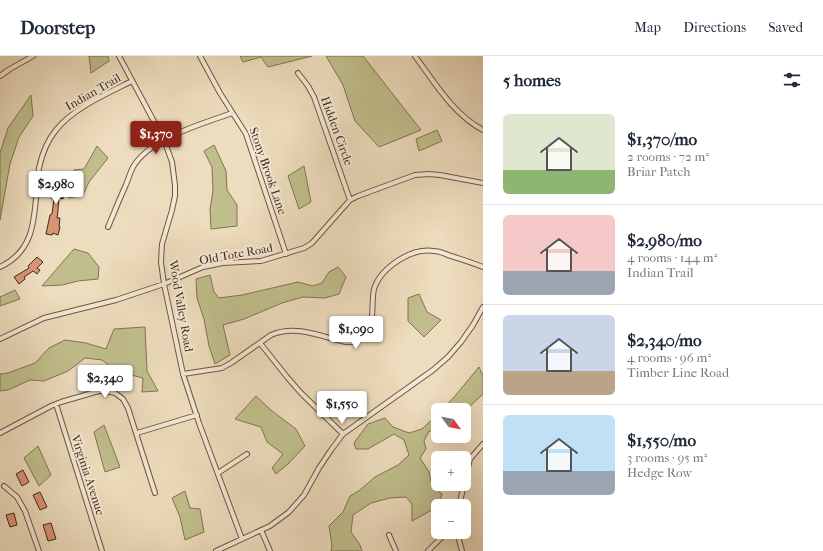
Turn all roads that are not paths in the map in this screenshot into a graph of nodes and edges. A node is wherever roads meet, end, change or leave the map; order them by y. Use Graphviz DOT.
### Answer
graph roads {
  1 [pos="33,56"];
  2 [pos="119,56"];
  3 [pos="200,56"];
  4 [pos="415,56"];
  5 [pos="298,73"];
  6 [pos="0,76"];
  7 [pos="132,81"];
  8 [pos="232,114"];
  9 [pos="483,130"];
  10 [pos="164,140"];
  11 [pos="483,183"];
  12 [pos="350,200"];
  13 [pos="108,227"];
  14 [pos="286,254"];
  15 [pos="0,267"];
  16 [pos="483,267"];
  17 [pos="164,284"];
  18 [pos="483,307"];
  19 [pos="0,339"];
  20 [pos="260,342"];
  21 [pos="183,374"];
  22 [pos="56,404"];
  23 [pos="197,415"];
  24 [pos="0,433"];
  25 [pos="137,433"];
  26 [pos="343,434"];
  27 [pos="483,444"];
  28 [pos="247,454"];
  29 [pos="218,473"];
  30 [pos="4,486"];
  31 [pos="155,493"];
  32 [pos="461,499"];
  33 [pos="261,530"];
  34 [pos="389,535"];
  35 [pos="242,538"];
  36 [pos="440,539"];
  37 [pos="459,539"];
  38 [pos="39,551"];
  39 [pos="102,551"];
  40 [pos="216,551"];
  41 [pos="270,551"];
  42 [pos="396,551"];
  43 [pos="428,551"];
  44 [pos="462,551"];
  1 -- 6 [label="street"];
  2 -- 7 [label="street, Wood Valley Road"];
  3 -- 8 [label="street, Stony Brook Lane"];
  4 -- 9 [label="street"];
  5 -- 12 [label="street, Hidden Circle"];
  7 -- 10 [label="street, Wood Valley Road"];
  7 -- 15 [label="street, Indian Trail"];
  8 -- 10 [label="street"];
  8 -- 14 [label="street, Stony Brook Lane"];
  10 -- 13 [label="street"];
  10 -- 17 [label="street, Wood Valley Road"];
  11 -- 12 [label="street, Old Tote Road"];
  12 -- 14 [label="street, Old Tote Road"];
  14 -- 17 [label="street, Old Tote Road"];
  16 -- 20 [label="street"];
  17 -- 19 [label="street, Old Tote Road"];
  17 -- 21 [label="street, Wood Valley Road"];
  18 -- 26 [label="street"];
  20 -- 21 [label="street"];
  20 -- 26 [label="street"];
  21 -- 23 [label="street, Wood Valley Road"];
  22 -- 24 [label="street"];
  22 -- 25 [label="street"];
  22 -- 39 [label="street, Virginia Avenue"];
  23 -- 25 [label="street"];
  23 -- 29 [label="street, Wood Valley Road"];
  25 -- 31 [label="street"];
  26 -- 33 [label="street"];
  27 -- 32 [label="street"];
  28 -- 29 [label="street"];
  29 -- 35 [label="street, Wood Valley Road"];
  30 -- 38 [label="street"];
  33 -- 35 [label="street"];
  33 -- 41 [label="street"];
  34 -- 42 [label="street"];
  35 -- 40 [label="street"];
  36 -- 43 [label="street"];
  37 -- 44 [label="street"];
}
